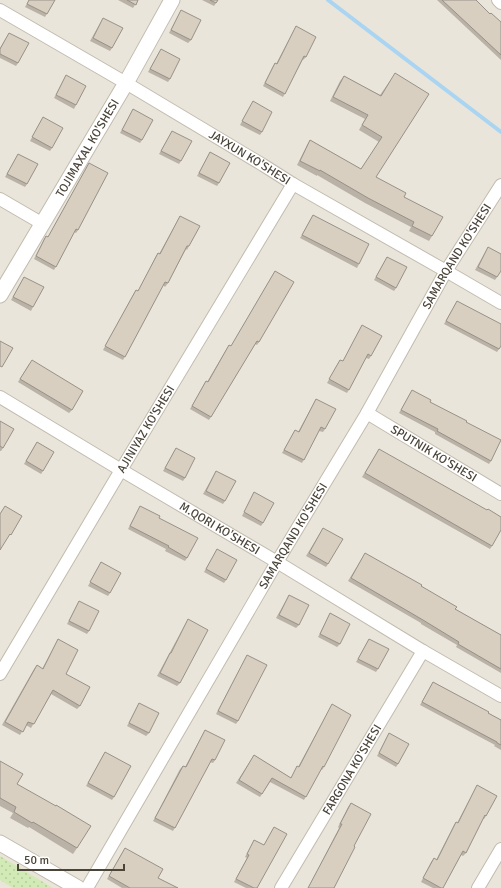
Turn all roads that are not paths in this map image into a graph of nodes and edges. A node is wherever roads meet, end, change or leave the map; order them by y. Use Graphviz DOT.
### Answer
graph roads {
  1 [pos="172,0"];
  2 [pos="498,0"];
  3 [pos="501,3"];
  4 [pos="0,10"];
  5 [pos="126,83"];
  6 [pos="293,184"];
  7 [pos="501,186"];
  8 [pos="0,199"];
  9 [pos="43,224"];
  10 [pos="446,271"];
  11 [pos="0,295"];
  12 [pos="501,303"];
  13 [pos="0,397"];
  14 [pos="366,413"];
  15 [pos="120,470"];
  16 [pos="501,494"];
  17 [pos="278,562"];
  18 [pos="423,650"];
  19 [pos="0,674"];
  20 [pos="501,696"];
  21 [pos="0,844"];
  22 [pos="501,849"];
  23 [pos="78,888"];
  24 [pos="87,888"];
  25 [pos="281,888"];
  26 [pos="478,888"];
  1 -- 5 [label="street, TOJIMAXAL KO'SHESI"];
  2 -- 3 [label="street"];
  4 -- 5 [label="street, JAYXUN KO'SHESI"];
  5 -- 6 [label="street, JAYXUN KO'SHESI"];
  5 -- 9 [label="street, TOJIMAXAL KO'SHESI"];
  6 -- 10 [label="street, JAYXUN KO'SHESI"];
  6 -- 15 [label="street, AJINIYAZ KO'SHESI"];
  7 -- 10 [label="street, SAMARQAND KO'SHESI"];
  8 -- 9 [label="street"];
  9 -- 11 [label="street, TOJIMAXAL KO'SHESI"];
  10 -- 12 [label="street, JAYXUN KO'SHESI"];
  10 -- 14 [label="street, SAMARQAND KO'SHESI"];
  13 -- 15 [label="street, M.QORI KO'SHESI"];
  14 -- 16 [label="street, SPUTNIK KO'SHESI"];
  14 -- 17 [label="street, SAMARQAND KO'SHESI"];
  15 -- 17 [label="street, M.QORI KO'SHESI"];
  15 -- 19 [label="street, AJINIYAZ KO'SHESI"];
  17 -- 18 [label="street, M.QORI KO'SHESI"];
  17 -- 24 [label="street, SAMARQAND KO'SHESI"];
  18 -- 20 [label="street, M.QORI KO'SHESI"];
  18 -- 25 [label="street, FARGONA KO'SHESI"];
  21 -- 23 [label="street"];
  22 -- 26 [label="street"];
}
